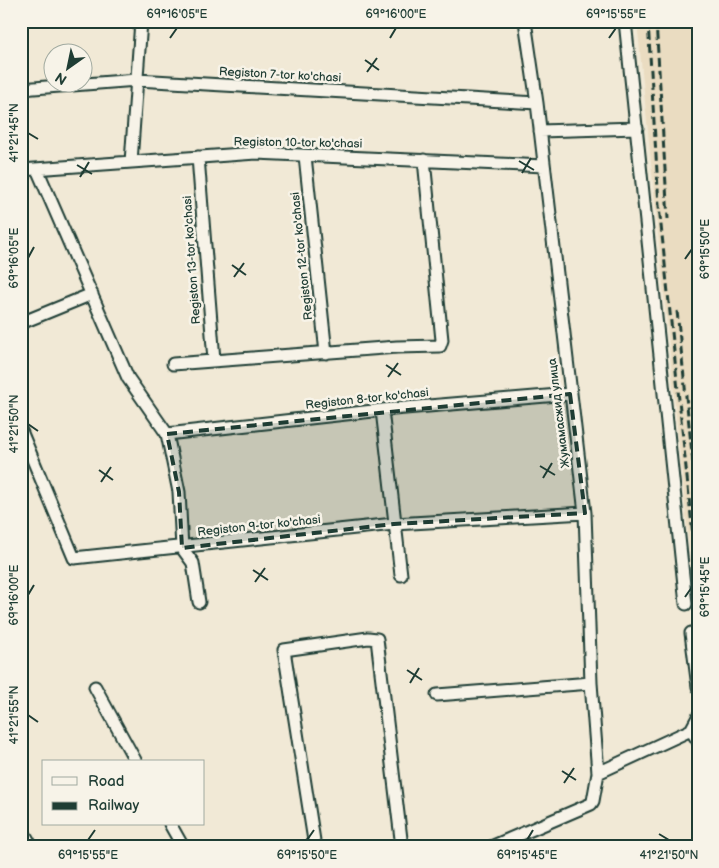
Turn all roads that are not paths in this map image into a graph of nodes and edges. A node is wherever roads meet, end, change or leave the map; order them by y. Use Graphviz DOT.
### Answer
graph roads {
  1 [pos="141,21"];
  2 [pos="525,21"];
  3 [pos="625,21"];
  4 [pos="137,80"];
  5 [pos="21,89"];
  6 [pos="537,102"];
  7 [pos="636,128"];
  8 [pos="540,131"];
  9 [pos="305,156"];
  10 [pos="198,157"];
  11 [pos="424,160"];
  12 [pos="131,162"];
  13 [pos="544,166"];
  14 [pos="37,169"];
  15 [pos="21,170"];
  16 [pos="92,294"];
  17 [pos="21,323"];
  18 [pos="326,353"];
  19 [pos="214,360"];
  20 [pos="173,364"];
  21 [pos="570,394"];
  22 [pos="382,410"];
  23 [pos="21,431"];
  24 [pos="167,434"];
  25 [pos="585,513"];
  26 [pos="394,524"];
  27 [pos="182,548"];
  28 [pos="402,575"];
  29 [pos="199,602"];
  30 [pos="686,604"];
  31 [pos="691,633"];
  32 [pos="592,683"];
  33 [pos="95,687"];
  34 [pos="698,687"];
  35 [pos="437,695"];
  36 [pos="698,717"];
  37 [pos="691,730"];
  38 [pos="698,741"];
  39 [pos="135,760"];
  40 [pos="598,773"];
  41 [pos="171,826"];
  42 [pos="21,828"];
  43 [pos="32,847"];
  44 [pos="183,847"];
  45 [pos="315,847"];
  46 [pos="402,847"];
  47 [pos="492,847"];
  1 -- 4 [label="street"];
  2 -- 6 [label="street, Жумамасжид улица"];
  3 -- 7 [label="street"];
  4 -- 5 [label="street, Registon 7-tor ko'chasi"];
  4 -- 6 [label="street, Registon 7-tor ko'chasi"];
  4 -- 12 [label="street"];
  6 -- 8 [label="street, Жумамасжид улица"];
  7 -- 8 [label="street"];
  7 -- 30 [label="street"];
  8 -- 13 [label="street, Жумамасжид улица"];
  9 -- 10 [label="street, Registon 10-tor ko'chasi"];
  9 -- 11 [label="street, Registon 10-tor ko'chasi"];
  9 -- 18 [label="street, Registon 12-tor ko'chasi"];
  10 -- 12 [label="street, Registon 10-tor ko'chasi"];
  10 -- 19 [label="street, Registon 13-tor ko'chasi"];
  11 -- 13 [label="street, Registon 10-tor ko'chasi"];
  11 -- 18 [label="street"];
  12 -- 14 [label="street, Registon 10-tor ko'chasi"];
  13 -- 21 [label="street, Жумамасжид улица"];
  14 -- 15 [label="street, Registon 10-tor ko'chasi"];
  14 -- 16 [label="street"];
  16 -- 17 [label="street"];
  16 -- 24 [label="street"];
  18 -- 19 [label="street"];
  19 -- 20 [label="street"];
  21 -- 22 [label="street, Registon 8-tor ko'chasi"];
  21 -- 25 [label="street, Жумамасжид улица"];
  22 -- 24 [label="street, Registon 8-tor ko'chasi"];
  22 -- 26 [label="street"];
  23 -- 27 [label="street, Registon 9-tor ko'chasi"];
  24 -- 27 [label="street"];
  25 -- 26 [label="street, Registon 9-tor ko'chasi"];
  25 -- 32 [label="street, Жумамасжид улица"];
  26 -- 27 [label="street, Registon 9-tor ko'chasi"];
  26 -- 28 [label="street"];
  27 -- 29 [label="street"];
  31 -- 34 [label="street"];
  32 -- 35 [label="street"];
  32 -- 40 [label="street, Жумамасжид улица"];
  33 -- 39 [label="street"];
  36 -- 37 [label="street"];
  37 -- 38 [label="street"];
  37 -- 40 [label="street"];
  40 -- 47 [label="street, Жумамасжид улица"];
  41 -- 44 [label="street"];
  42 -- 43 [label="street"];
  45 -- 46 [label="street"];
}
